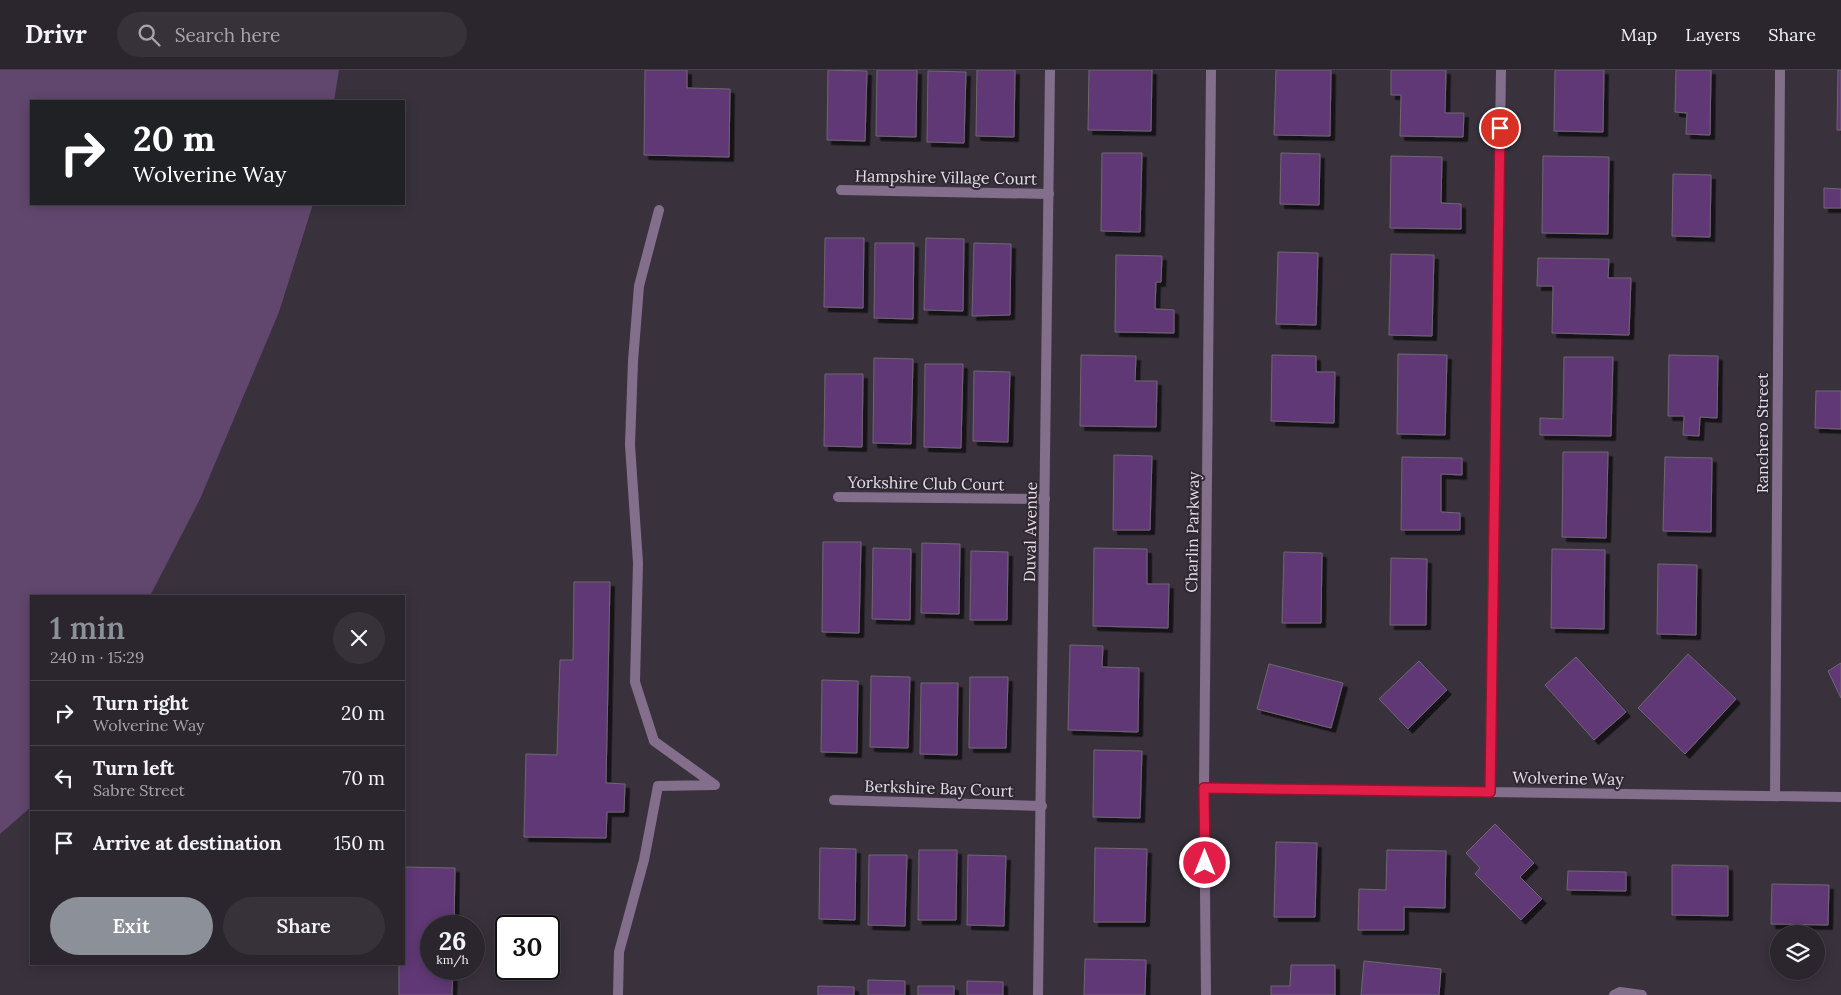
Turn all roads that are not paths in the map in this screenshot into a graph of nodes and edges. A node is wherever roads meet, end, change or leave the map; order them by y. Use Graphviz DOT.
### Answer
graph roads {
  1 [pos="1050,70"];
  2 [pos="1211,70"];
  3 [pos="1501,70"];
  4 [pos="1780,70"];
  5 [pos="841,190"];
  6 [pos="1049,194"];
  7 [pos="659,210"];
  8 [pos="838,497"];
  9 [pos="1045,499"];
  10 [pos="1204,788"];
  11 [pos="1490,792"];
  12 [pos="1774,796"];
  13 [pos="1841,797"];
  14 [pos="834,800"];
  15 [pos="1042,806"];
  16 [pos="618,995"];
  17 [pos="1038,995"];
  18 [pos="1206,995"];
  19 [pos="1614,995"];
  20 [pos="1642,995"];
  1 -- 6 [label="street, Duval Avenue"];
  2 -- 10 [label="street, Charlin Parkway"];
  3 -- 11 [label="street"];
  4 -- 12 [label="street, Ranchero Street"];
  5 -- 6 [label="street, Hampshire Village Court"];
  6 -- 9 [label="street, Duval Avenue"];
  7 -- 16 [label="street"];
  8 -- 9 [label="street, Yorkshire Club Court"];
  9 -- 15 [label="street, Duval Avenue"];
  10 -- 11 [label="street, Wolverine Way"];
  10 -- 18 [label="street, Charlin Parkway"];
  11 -- 12 [label="street, Wolverine Way"];
  12 -- 13 [label="street, Wolverine Way"];
  14 -- 15 [label="street, Berkshire Bay Court"];
  15 -- 17 [label="street, Duval Avenue"];
  19 -- 20 [label="street"];
}
